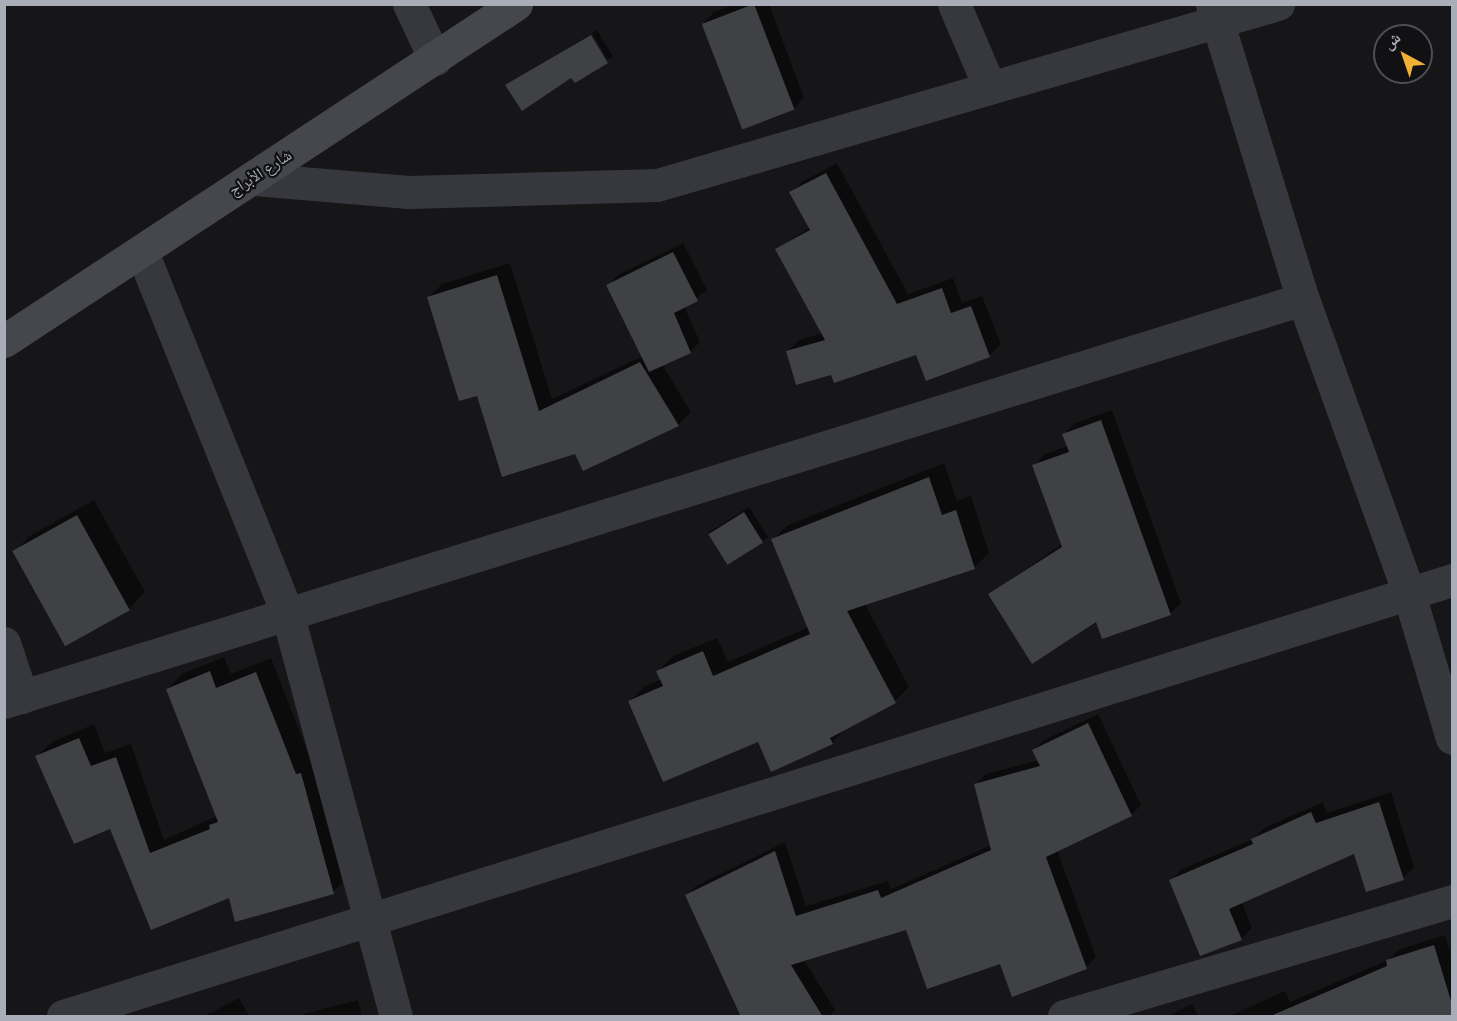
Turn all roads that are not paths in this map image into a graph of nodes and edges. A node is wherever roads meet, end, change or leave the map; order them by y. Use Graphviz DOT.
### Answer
graph roads {
  1 [pos="409,4"];
  2 [pos="516,4"];
  3 [pos="954,4"];
  4 [pos="1278,4"];
  5 [pos="1215,13"];
  6 [pos="435,59"];
  7 [pos="990,88"];
  8 [pos="254,179"];
  9 [pos="142,252"];
  10 [pos="1303,299"];
  11 [pos="4,341"];
  12 [pos="1452,580"];
  13 [pos="1409,594"];
  14 [pos="288,616"];
  15 [pos="4,643"];
  16 [pos="13,699"];
  17 [pos="1452,738"];
  18 [pos="1452,901"];
  19 [pos="370,920"];
  20 [pos="63,1017"];
  21 [pos="396,1017"];
  22 [pos="1064,1017"];
  1 -- 6 [label="street"];
  2 -- 6 [label="street, شارع الأبراج"];
  3 -- 7 [label="street"];
  4 -- 5 [label="street"];
  5 -- 7 [label="street"];
  5 -- 10 [label="street"];
  6 -- 8 [label="street, شارع الأبراج"];
  7 -- 8 [label="street"];
  8 -- 9 [label="street, شارع الأبراج"];
  9 -- 11 [label="street, شارع الأبراج"];
  9 -- 14 [label="street"];
  10 -- 13 [label="street"];
  10 -- 14 [label="street"];
  12 -- 13 [label="street"];
  13 -- 17 [label="street"];
  13 -- 19 [label="street"];
  14 -- 16 [label="street"];
  14 -- 19 [label="street"];
  15 -- 16 [label="street"];
  18 -- 22 [label="street"];
  19 -- 20 [label="street"];
  19 -- 21 [label="street"];
}
